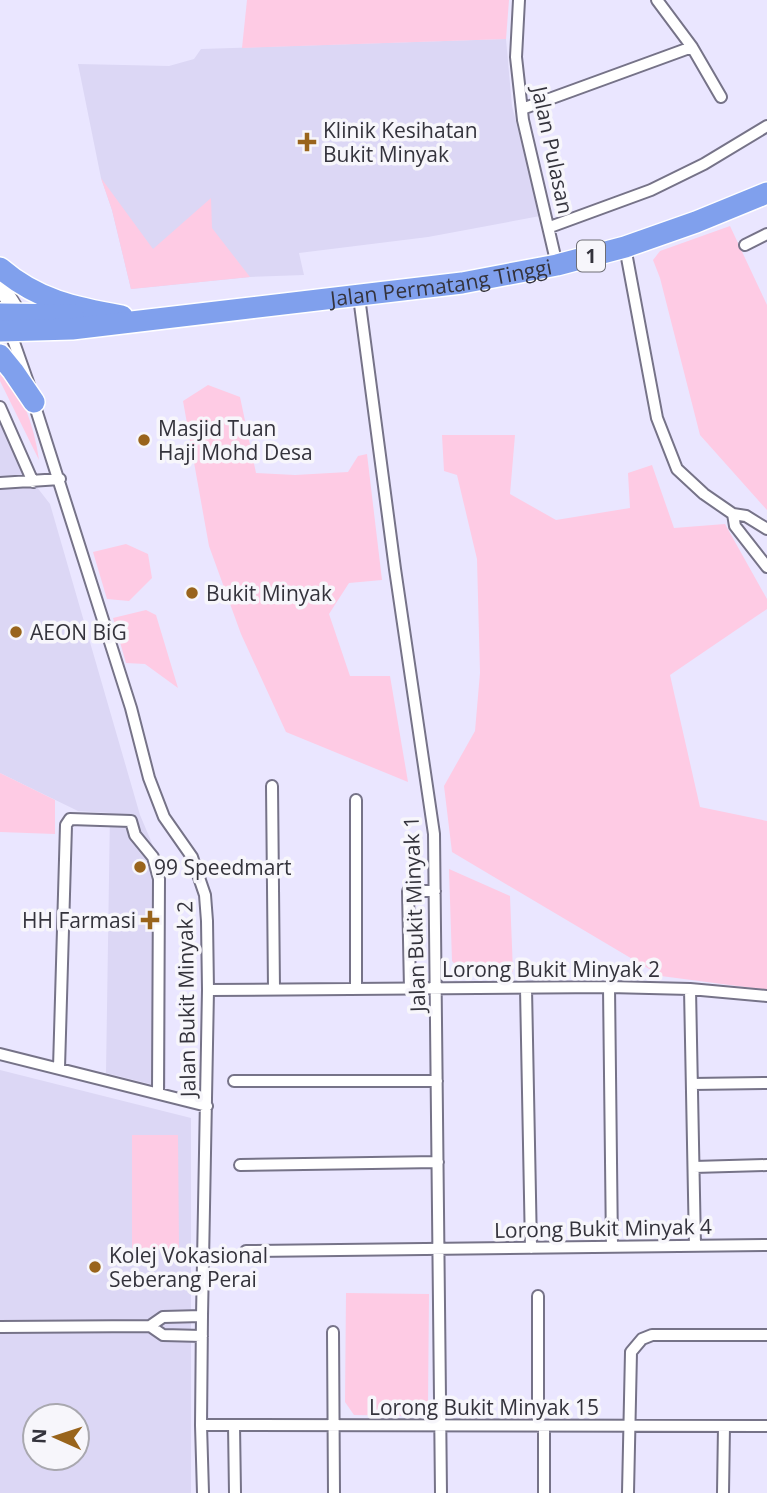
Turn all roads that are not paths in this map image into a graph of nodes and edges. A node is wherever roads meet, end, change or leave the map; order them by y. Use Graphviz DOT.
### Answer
graph roads {
  1 [pos="519,0"];
  2 [pos="657,0"];
  3 [pos="692,47"];
  4 [pos="721,97"];
  5 [pos="522,109"];
  6 [pos="767,126"];
  7 [pos="767,193"];
  8 [pos="550,227"];
  9 [pos="767,234"];
  10 [pos="745,245"];
  11 [pos="625,247"];
  12 [pos="557,265"];
  13 [pos="0,268"];
  14 [pos="0,285"];
  15 [pos="359,296"];
  16 [pos="145,320"];
  17 [pos="8,323"];
  18 [pos="0,355"];
  19 [pos="34,402"];
  20 [pos="0,407"];
  21 [pos="60,479"];
  22 [pos="33,482"];
  23 [pos="0,483"];
  24 [pos="733,514"];
  25 [pos="767,528"];
  26 [pos="767,567"];
  27 [pos="272,786"];
  28 [pos="356,800"];
  29 [pos="435,891"];
  30 [pos="609,987"];
  31 [pos="526,988"];
  32 [pos="274,989"];
  33 [pos="356,989"];
  34 [pos="410,989"];
  35 [pos="436,989"];
  36 [pos="690,989"];
  37 [pos="208,990"];
  38 [pos="767,996"];
  39 [pos="0,1054"];
  40 [pos="59,1068"];
  41 [pos="437,1080"];
  42 [pos="234,1082"];
  43 [pos="692,1083"];
  44 [pos="767,1083"];
  45 [pos="158,1093"];
  46 [pos="207,1106"];
  47 [pos="438,1162"];
  48 [pos="240,1165"];
  49 [pos="767,1166"];
  50 [pos="694,1167"];
  51 [pos="767,1245"];
  52 [pos="695,1246"];
  53 [pos="612,1247"];
  54 [pos="531,1248"];
  55 [pos="439,1250"];
  56 [pos="246,1251"];
  57 [pos="538,1296"];
  58 [pos="202,1316"];
  59 [pos="150,1326"];
  60 [pos="0,1327"];
  61 [pos="333,1332"];
  62 [pos="767,1335"];
  63 [pos="202,1336"];
  64 [pos="201,1425"];
  65 [pos="234,1425"];
  66 [pos="333,1426"];
  67 [pos="442,1426"];
  68 [pos="541,1426"];
  69 [pos="628,1426"];
  70 [pos="724,1426"];
  71 [pos="767,1426"];
  72 [pos="203,1493"];
  73 [pos="235,1493"];
  74 [pos="334,1493"];
  75 [pos="442,1493"];
  76 [pos="544,1493"];
  77 [pos="628,1493"];
  78 [pos="723,1493"];
  1 -- 5 [label="street, Jalan Pulasan"];
  2 -- 3 [label="street"];
  3 -- 4 [label="street"];
  3 -- 5 [label="street"];
  5 -- 8 [label="street, Jalan Pulasan"];
  6 -- 8 [label="street"];
  7 -- 11 [label="highway, Jalan Permatang Tinggi / 1"];
  8 -- 12 [label="street, Jalan Pulasan"];
  9 -- 10 [label="street"];
  11 -- 12 [label="highway, Jalan Permatang Tinggi / 1"];
  11 -- 24 [label="street"];
  12 -- 15 [label="highway, Jalan Permatang Tinggi / 1"];
  13 -- 16 [label="highway"];
  14 -- 17 [label="main road"];
  15 -- 16 [label="highway, Jalan Permatang Tinggi / 1"];
  15 -- 29 [label="street, Jalan Bukit Minyak 1"];
  16 -- 17 [label="highway, 1"];
  17 -- 19 [label="street, Jalan Bukit Minyak 2"];
  18 -- 19 [label="highway"];
  19 -- 21 [label="street, Jalan Bukit Minyak 2"];
  20 -- 22 [label="street"];
  21 -- 22 [label="street"];
  21 -- 37 [label="street, Jalan Bukit Minyak 2"];
  22 -- 23 [label="street"];
  24 -- 25 [label="street"];
  24 -- 26 [label="street"];
  27 -- 32 [label="street"];
  28 -- 33 [label="street"];
  29 -- 34 [label="street"];
  29 -- 35 [label="street, Jalan Bukit Minyak 1"];
  30 -- 31 [label="street, Lorong Bukit Minyak 2"];
  30 -- 36 [label="street, Lorong Bukit Minyak 2"];
  30 -- 53 [label="street"];
  31 -- 35 [label="street, Lorong Bukit Minyak 2"];
  31 -- 54 [label="street"];
  32 -- 33 [label="street, Lorong Bukit Minyak 2"];
  32 -- 37 [label="street, Lorong Bukit Minyak 2"];
  33 -- 34 [label="street, Lorong Bukit Minyak 2"];
  34 -- 35 [label="street, Lorong Bukit Minyak 2"];
  35 -- 41 [label="street, Jalan Bukit Minyak 1"];
  36 -- 38 [label="street, Lorong Bukit Minyak 2"];
  36 -- 43 [label="street"];
  37 -- 46 [label="street, Jalan Bukit Minyak 2"];
  39 -- 40 [label="street"];
  40 -- 45 [label="street"];
  40 -- 45 [label="street, Jalan Bukit Minyak 2"];
  41 -- 42 [label="street"];
  41 -- 47 [label="street, Jalan Bukit Minyak 1"];
  43 -- 44 [label="street"];
  43 -- 50 [label="street"];
  45 -- 46 [label="street"];
  46 -- 58 [label="street, Jalan Bukit Minyak 2"];
  47 -- 48 [label="street"];
  47 -- 55 [label="street, Jalan Bukit Minyak 1"];
  49 -- 50 [label="street"];
  50 -- 52 [label="street"];
  51 -- 52 [label="street, Lorong Bukit Minyak 4"];
  52 -- 53 [label="street, Lorong Bukit Minyak 4"];
  53 -- 54 [label="street, Lorong Bukit Minyak 4"];
  54 -- 55 [label="street, Lorong Bukit Minyak 4"];
  55 -- 56 [label="street, Lorong Bukit Minyak 4"];
  55 -- 67 [label="street, Jalan Bukit Minyak 1"];
  57 -- 68 [label="street"];
  58 -- 59 [label="street"];
  58 -- 63 [label="street, Jalan Bukit Minyak 2"];
  59 -- 60 [label="street"];
  59 -- 63 [label="street"];
  61 -- 66 [label="street"];
  62 -- 69 [label="street"];
  63 -- 64 [label="street, Jalan Bukit Minyak 2"];
  64 -- 65 [label="street, Lorong Bukit Minyak 15"];
  64 -- 72 [label="street, Jalan Bukit Minyak 2"];
  65 -- 66 [label="street, Lorong Bukit Minyak 15"];
  65 -- 73 [label="street"];
  66 -- 67 [label="street, Lorong Bukit Minyak 15"];
  66 -- 74 [label="street"];
  67 -- 68 [label="street, Lorong Bukit Minyak 15"];
  67 -- 75 [label="street, Jalan Bukit Minyak 1"];
  68 -- 69 [label="street, Lorong Bukit Minyak 15"];
  68 -- 76 [label="street"];
  69 -- 70 [label="street, Lorong Bukit Minyak 15"];
  69 -- 77 [label="street"];
  70 -- 71 [label="street, Lorong Bukit Minyak 15"];
  70 -- 78 [label="street"];
}
